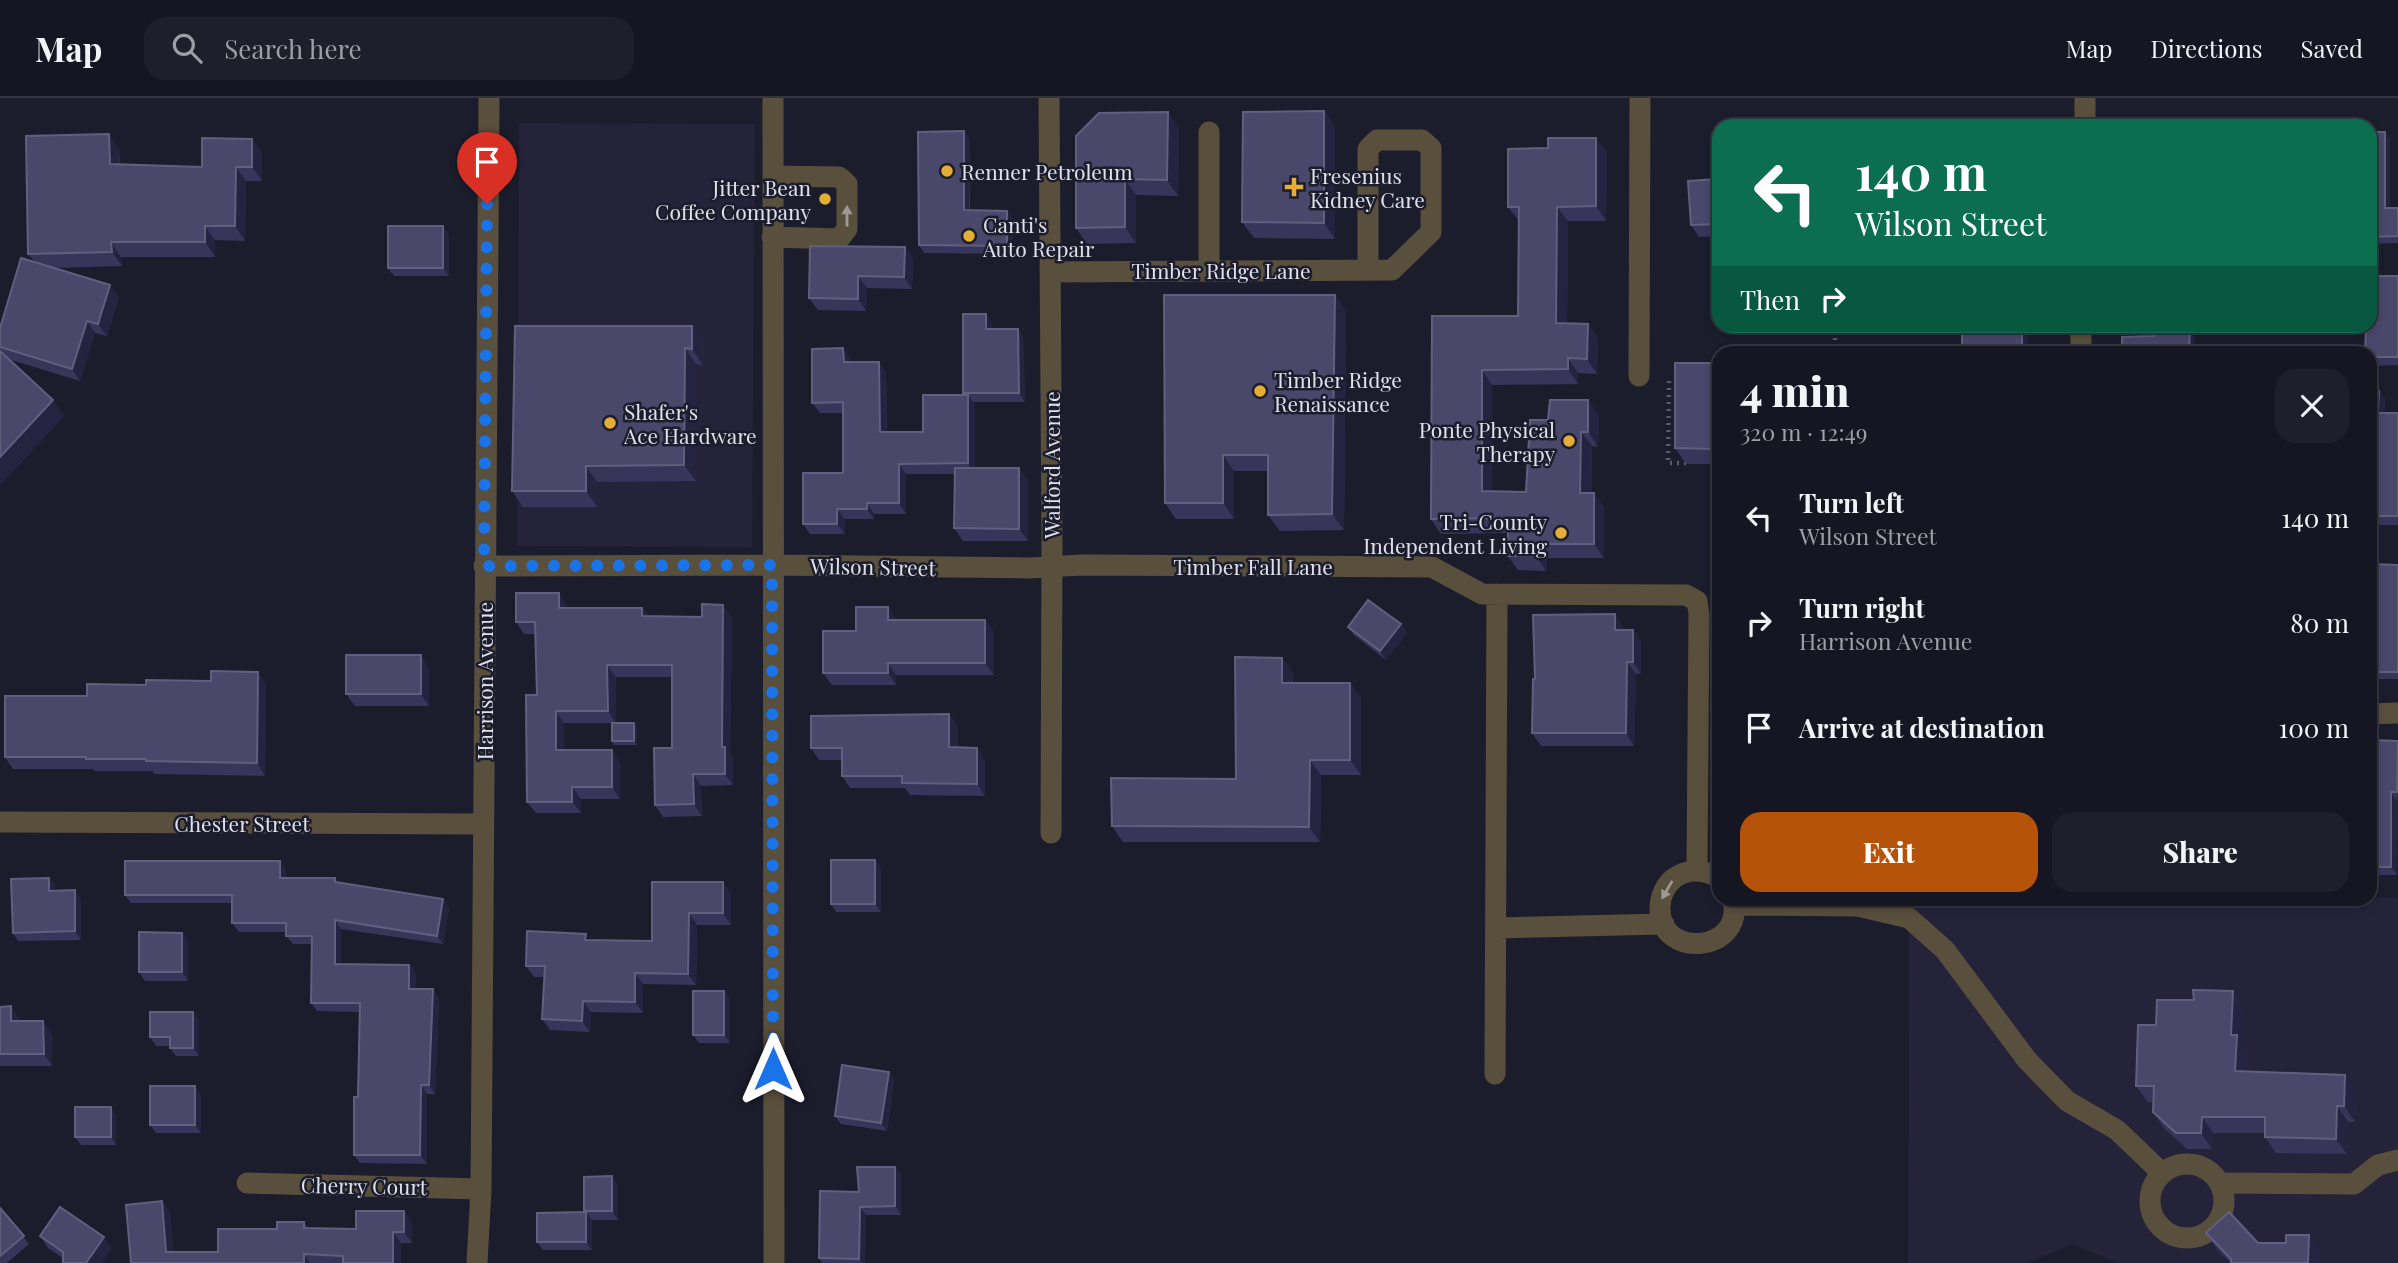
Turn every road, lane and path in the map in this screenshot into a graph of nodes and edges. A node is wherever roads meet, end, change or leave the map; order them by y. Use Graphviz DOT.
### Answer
graph roads {
  1 [pos="489,98"];
  2 [pos="773,98"];
  3 [pos="1049,98"];
  4 [pos="1640,98"];
  5 [pos="2085,98"];
  6 [pos="2085,119"];
  7 [pos="1209,132"];
  8 [pos="773,176"];
  9 [pos="772,237"];
  10 [pos="1209,270"];
  11 [pos="1368,270"];
  12 [pos="1050,272"];
  13 [pos="1835,333"];
  14 [pos="1835,346"];
  15 [pos="1639,376"];
  16 [pos="1669,381"];
  17 [pos="1693,463"];
  18 [pos="772,565"];
  19 [pos="484,566"];
  20 [pos="1052,567"];
  21 [pos="1497,594"];
  22 [pos="2398,713"];
  23 [pos="2377,714"];
  24 [pos="0,822"];
  25 [pos="483,824"];
  26 [pos="1051,833"];
  27 [pos="1697,870"];
  28 [pos="1712,874"];
  29 [pos="1734,906"];
  30 [pos="1858,906"];
  31 [pos="1664,924"];
  32 [pos="1497,928"];
  33 [pos="1495,1074"];
  34 [pos="2398,1160"];
  35 [pos="2162,1173"];
  36 [pos="247,1183"];
  37 [pos="2220,1183"];
  38 [pos="481,1189"];
  39 [pos="477,1263"];
  40 [pos="774,1263"];
  1 -- 19 [label="street, Harrison Avenue"];
  2 -- 8 [label="street"];
  3 -- 12 [label="street, Walford Avenue"];
  4 -- 15 [label="street"];
  5 -- 6 [label="street"];
  7 -- 10 [label="street"];
  8 -- 9 [label="street"];
  9 -- 8 [label="street, one-way"];
  9 -- 18 [label="street"];
  10 -- 11 [label="street, Timber Ridge Lane"];
  10 -- 12 [label="street, Timber Ridge Lane"];
  11 -- 11 [label="street, Timber Ridge Lane"];
  12 -- 20 [label="street, Walford Avenue"];
  13 -- 14 [label="path"];
  16 -- 17 [label="path"];
  18 -- 19 [label="street, Wilson Street"];
  18 -- 20 [label="street, Wilson Street"];
  18 -- 40 [label="street"];
  19 -- 25 [label="street, Harrison Avenue"];
  20 -- 21 [label="street, Timber Fall Lane"];
  20 -- 26 [label="street, Walford Avenue"];
  21 -- 27 [label="street, Timber Fall Lane"];
  21 -- 32 [label="street"];
  22 -- 23 [label="street"];
  24 -- 25 [label="street, Chester Street"];
  25 -- 38 [label="street, Harrison Avenue"];
  27 -- 28 [label="street"];
  27 -- 31 [label="street, one-way"];
  29 -- 31 [label="street"];
  30 -- 35 [label="street"];
  31 -- 32 [label="street"];
  32 -- 33 [label="street"];
  34 -- 37 [label="street"];
  35 -- 37 [label="street"];
  35 -- 37 [label="street"];
  36 -- 38 [label="street, Cherry Court"];
  38 -- 39 [label="street, Harrison Avenue"];
}
